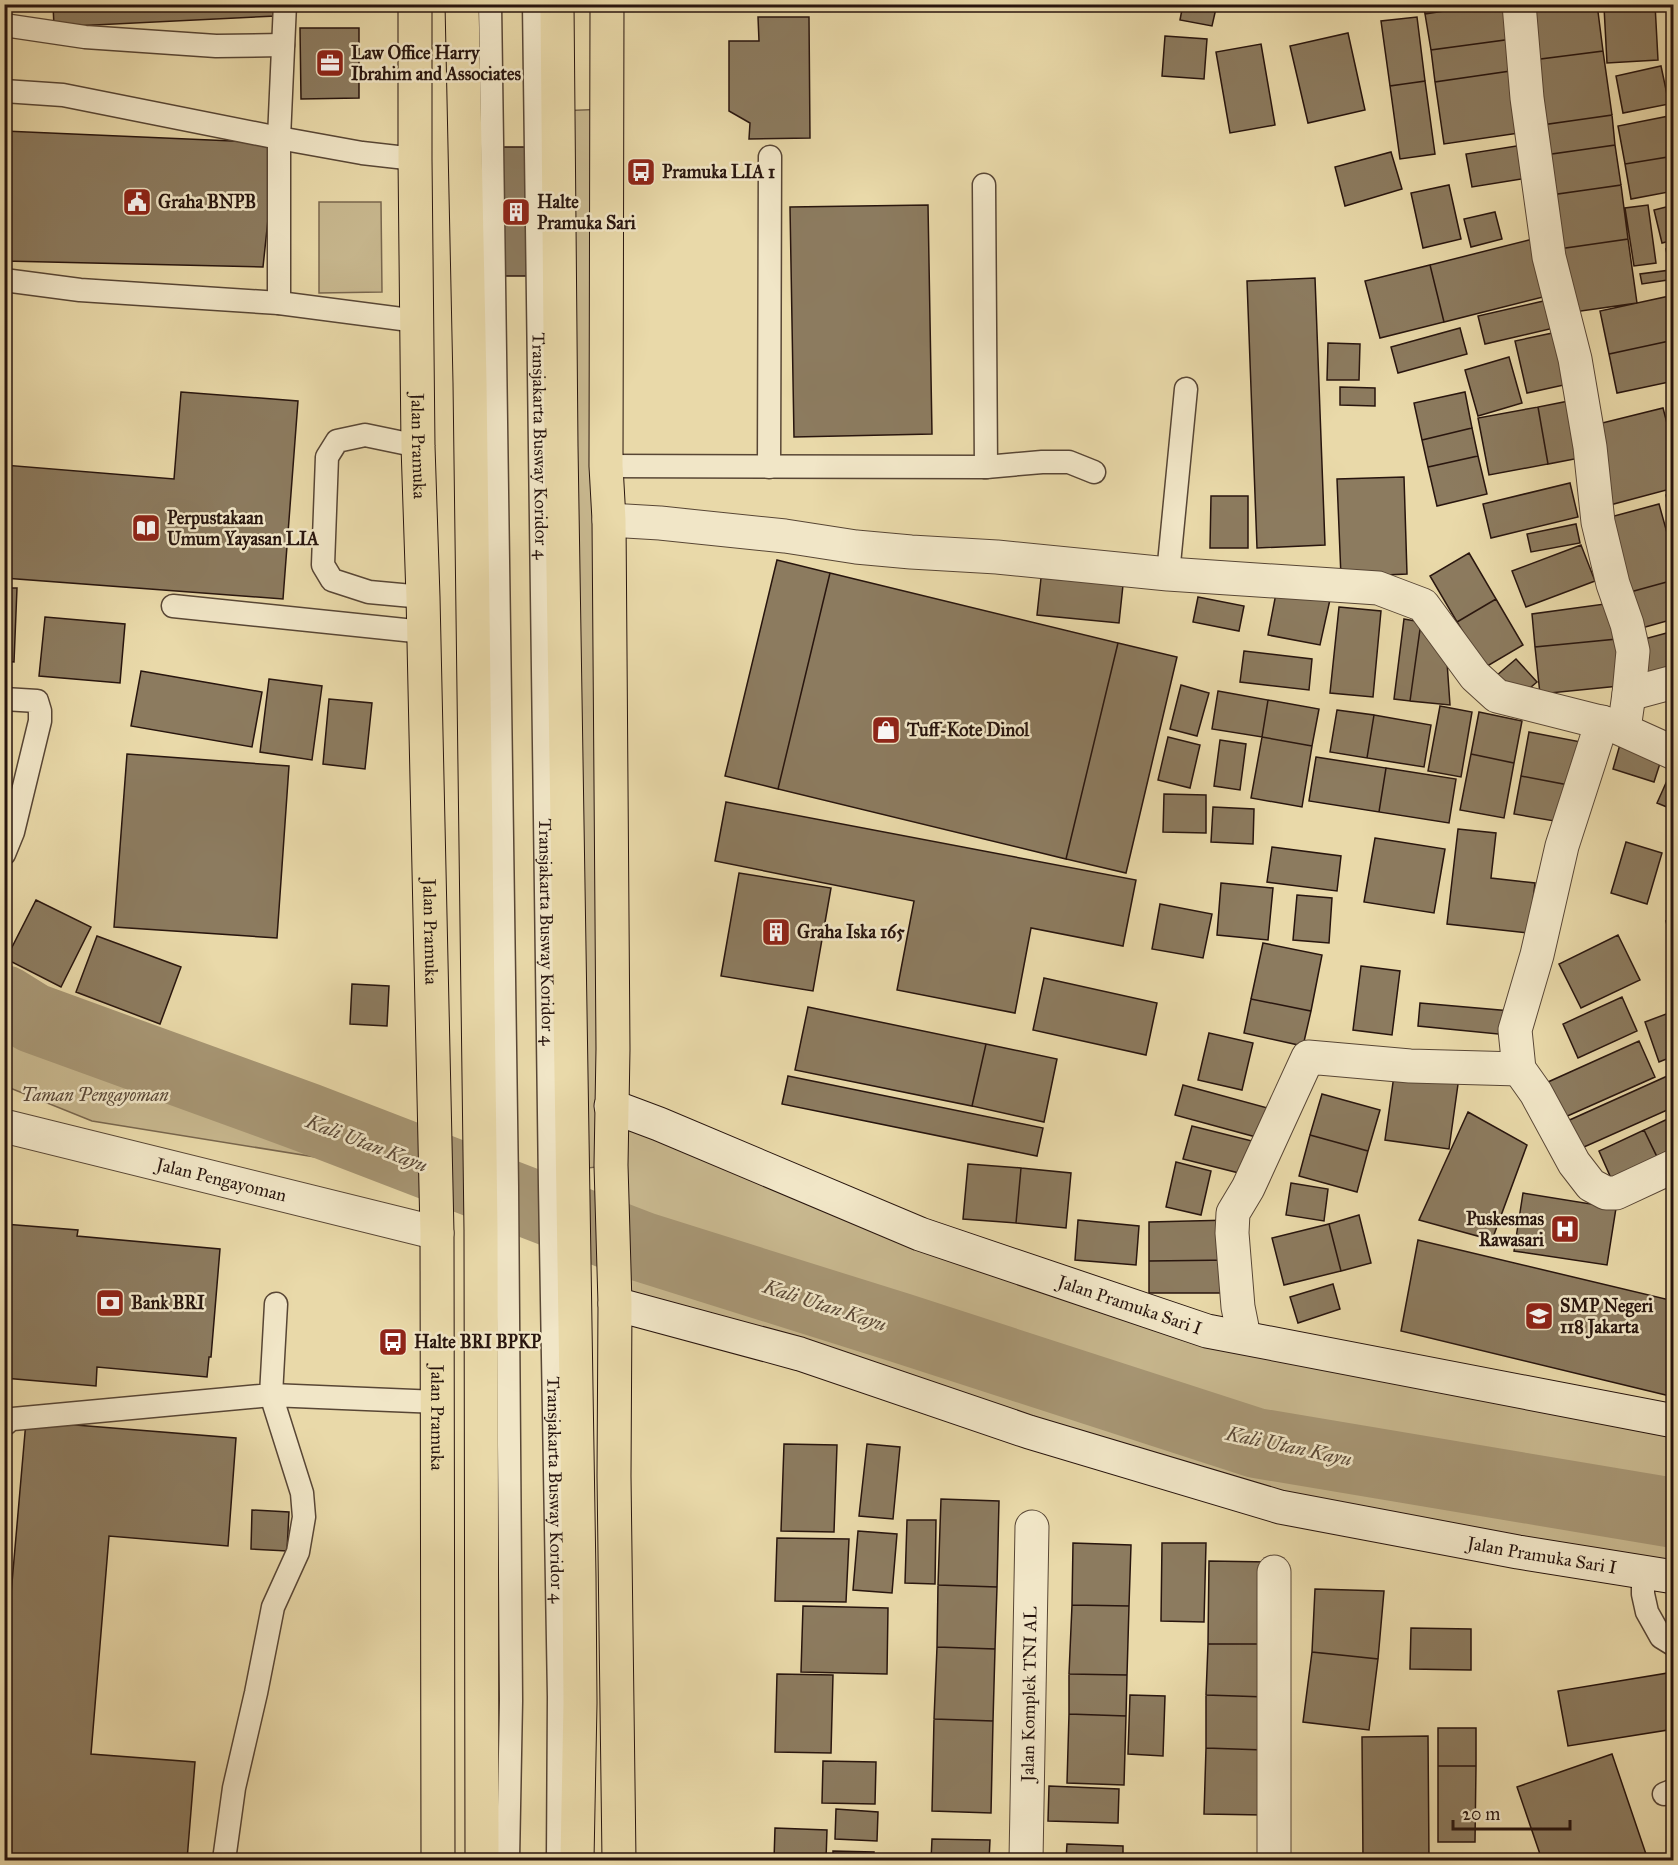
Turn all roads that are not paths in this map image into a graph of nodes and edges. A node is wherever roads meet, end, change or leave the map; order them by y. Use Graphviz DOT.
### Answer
graph roads {
  1 [pos="285,4"];
  2 [pos="415,4"];
  3 [pos="462,4"];
  4 [pos="490,4"];
  5 [pos="534,4"];
  6 [pos="557,4"];
  7 [pos="607,4"];
  8 [pos="1519,4"];
  9 [pos="4,25"];
  10 [pos="283,45"];
  11 [pos="415,88"];
  12 [pos="463,90"];
  13 [pos="4,91"];
  14 [pos="279,138"];
  15 [pos="771,157"];
  16 [pos="415,159"];
  17 [pos="984,185"];
  18 [pos="4,280"];
  19 [pos="279,303"];
  20 [pos="417,321"];
  21 [pos="1186,388"];
  22 [pos="418,446"];
  23 [pos="606,466"];
  24 [pos="769,467"];
  25 [pos="986,467"];
  26 [pos="1094,472"];
  27 [pos="609,520"];
  28 [pos="1168,574"];
  29 [pos="423,597"];
  30 [pos="173,606"];
  31 [pos="424,632"];
  32 [pos="1674,682"];
  33 [pos="1629,694"];
  34 [pos="4,699"];
  35 [pos="1613,726"];
  36 [pos="1674,753"];
  37 [pos="4,854"];
  38 [pos="569,934"];
  39 [pos="612,977"];
  40 [pos="1519,1069"];
  41 [pos="611,1106"];
  42 [pos="4,1126"];
  43 [pos="1674,1166"];
  44 [pos="562,1195"];
  45 [pos="436,1219"];
  46 [pos="562,1280"];
  47 [pos="615,1294"];
  48 [pos="276,1304"];
  49 [pos="1244,1337"];
  50 [pos="271,1395"];
  51 [pos="438,1402"];
  52 [pos="1674,1420"];
  53 [pos="4,1425"];
  54 [pos="1032,1527"];
  55 [pos="1274,1572"];
  56 [pos="1658,1575"];
  57 [pos="1674,1645"];
  58 [pos="224,1860"];
  59 [pos="438,1860"];
  60 [pos="482,1860"];
  61 [pos="508,1860"];
  62 [pos="558,1860"];
  63 [pos="577,1860"];
  64 [pos="619,1860"];
  65 [pos="1026,1860"];
  66 [pos="1274,1860"];
  1 -- 10 [label="lane"];
  2 -- 11 [label="main road, Jalan Pramuka"];
  3 -- 12 [label="main road"];
  4 -- 61 [label="lane"];
  5 -- 44 [label="lane, Transjakarta Busway Koridor 4"];
  6 -- 38 [label="main road"];
  7 -- 23 [label="main road"];
  8 -- 33 [label="street"];
  9 -- 10 [label="lane"];
  10 -- 14 [label="lane"];
  11 -- 12 [label="main road"];
  11 -- 16 [label="main road, Jalan Pramuka"];
  12 -- 60 [label="main road"];
  13 -- 14 [label="lane"];
  14 -- 16 [label="lane"];
  14 -- 19 [label="lane"];
  15 -- 24 [label="lane"];
  16 -- 20 [label="main road, Jalan Pramuka"];
  17 -- 25 [label="lane"];
  18 -- 19 [label="lane"];
  19 -- 20 [label="lane"];
  20 -- 22 [label="main road, Jalan Pramuka"];
  21 -- 28 [label="lane"];
  22 -- 29 [label="main road, Jalan Pramuka"];
  22 -- 29 [label="lane"];
  23 -- 24 [label="lane"];
  23 -- 27 [label="main road"];
  24 -- 25 [label="lane"];
  25 -- 26 [label="lane"];
  27 -- 28 [label="street"];
  27 -- 39 [label="main road"];
  28 -- 35 [label="street"];
  29 -- 31 [label="main road, Jalan Pramuka"];
  30 -- 31 [label="lane"];
  31 -- 45 [label="main road, Jalan Pramuka"];
  32 -- 33 [label="street"];
  33 -- 35 [label="street"];
  34 -- 37 [label="lane"];
  35 -- 36 [label="street"];
  35 -- 40 [label="street"];
  38 -- 39 [label="main road"];
  38 -- 44 [label="main road"];
  39 -- 41 [label="main road"];
  40 -- 43 [label="street"];
  40 -- 49 [label="street"];
  41 -- 47 [label="main road"];
  41 -- 49 [label="street, Jalan Pramuka Sari I"];
  42 -- 45 [label="street, Jalan Pengayoman"];
  44 -- 46 [label="main road"];
  45 -- 51 [label="main road, Jalan Pramuka"];
  46 -- 62 [label="lane, Transjakarta Busway Koridor 4"];
  46 -- 63 [label="main road"];
  47 -- 56 [label="street, Jalan Pramuka Sari I"];
  47 -- 64 [label="main road"];
  48 -- 50 [label="lane"];
  49 -- 52 [label="street, Jalan Pramuka Sari I"];
  50 -- 51 [label="lane"];
  50 -- 53 [label="lane"];
  50 -- 58 [label="lane"];
  51 -- 59 [label="main road, Jalan Pramuka"];
  54 -- 65 [label="street, Jalan Komplek TNI AL"];
  55 -- 66 [label="street"];
  56 -- 57 [label="lane"];
}
